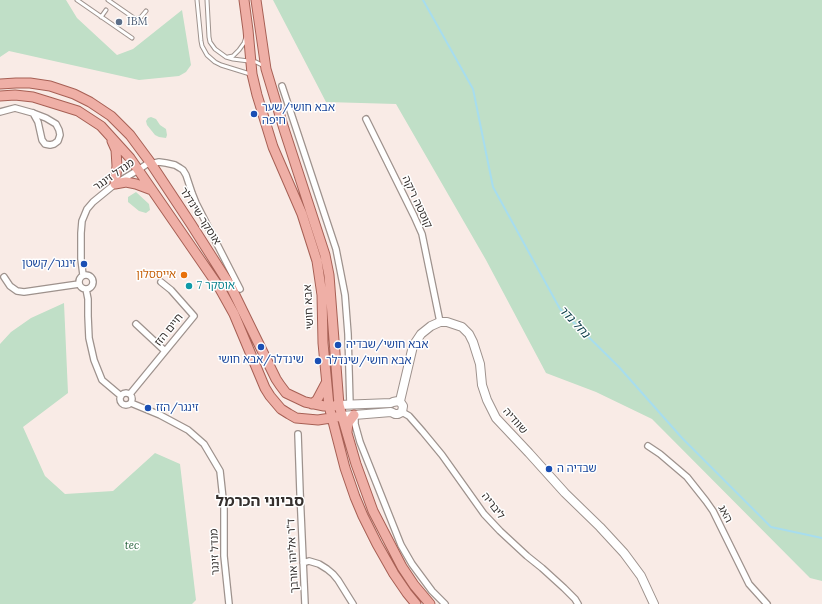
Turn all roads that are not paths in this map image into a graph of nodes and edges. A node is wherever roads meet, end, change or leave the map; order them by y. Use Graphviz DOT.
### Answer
graph roads {
  1 [pos="77,0"];
  2 [pos="108,0"];
  3 [pos="197,0"];
  4 [pos="207,0"];
  5 [pos="244,0"];
  6 [pos="256,0"];
  7 [pos="106,10"];
  8 [pos="146,11"];
  9 [pos="101,17"];
  10 [pos="248,30"];
  11 [pos="132,38"];
  12 [pos="226,57"];
  13 [pos="251,60"];
  14 [pos="266,69"];
  15 [pos="252,74"];
  16 [pos="0,84"];
  17 [pos="282,86"];
  18 [pos="0,96"];
  19 [pos="0,112"];
  20 [pos="33,112"];
  21 [pos="366,119"];
  22 [pos="108,133"];
  23 [pos="150,162"];
  24 [pos="138,170"];
  25 [pos="115,184"];
  26 [pos="152,190"];
  27 [pos="83,275"];
  28 [pos="4,277"];
  29 [pos="161,282"];
  30 [pos="79,284"];
  31 [pos="86,289"];
  32 [pos="240,289"];
  33 [pos="440,322"];
  34 [pos="136,324"];
  35 [pos="165,351"];
  36 [pos="326,382"];
  37 [pos="130,394"];
  38 [pos="121,396"];
  39 [pos="395,402"];
  40 [pos="131,403"];
  41 [pos="312,404"];
  42 [pos="339,405"];
  43 [pos="350,405"];
  44 [pos="329,406"];
  45 [pos="391,412"];
  46 [pos="402,412"];
  47 [pos="356,415"];
  48 [pos="342,416"];
  49 [pos="332,418"];
  50 [pos="318,420"];
  51 [pos="336,432"];
  52 [pos="347,433"];
  53 [pos="298,434"];
  54 [pos="648,446"];
  55 [pos="303,563"];
  56 [pos="229,604"];
  57 [pos="306,604"];
  58 [pos="353,604"];
  59 [pos="416,604"];
  60 [pos="430,604"];
  61 [pos="445,604"];
  62 [pos="578,604"];
  63 [pos="654,604"];
  64 [pos="767,604"];
  1 -- 9 [label="lane"];
  2 -- 8 [label="lane"];
  3 -- 15 [label="lane"];
  4 -- 12 [label="lane"];
  5 -- 10 [label="main road, אבא חושי"];
  6 -- 14 [label="main road, אבא חושי"];
  7 -- 9 [label="lane"];
  9 -- 11 [label="lane"];
  10 -- 12 [label="lane"];
  10 -- 13 [label="main road, אבא חושי"];
  12 -- 13 [label="lane"];
  13 -- 14 [label="lane"];
  13 -- 15 [label="main road, אבא חושי"];
  14 -- 42 [label="main road, אבא חושי"];
  15 -- 36 [label="main road, אבא חושי"];
  16 -- 23 [label="main road, אוסקר שינדלר"];
  17 -- 43 [label="street"];
  18 -- 22 [label="main road"];
  19 -- 20 [label="street"];
  20 -- 20 [label="street"];
  21 -- 33 [label="street, קוסטה ריקה"];
  22 -- 24 [label="main road"];
  22 -- 25 [label="main road"];
  23 -- 24 [label="street, מנדל זינגר"];
  23 -- 32 [label="street"];
  23 -- 41 [label="main road, אוסקר שינדלר"];
  24 -- 25 [label="street, מנדל זינגר"];
  24 -- 26 [label="main road"];
  25 -- 26 [label="main road"];
  25 -- 27 [label="street, מנדל זינגר"];
  26 -- 50 [label="main road"];
  27 -- 30 [label="street"];
  27 -- 31 [label="street"];
  28 -- 30 [label="street"];
  29 -- 35 [label="street, חיים הזז"];
  30 -- 31 [label="street"];
  31 -- 38 [label="street"];
  33 -- 39 [label="street"];
  33 -- 63 [label="street, שוודיה"];
  34 -- 35 [label="street"];
  35 -- 37 [label="street, חיים הזז"];
  36 -- 41 [label="main road"];
  36 -- 44 [label="main road, אבא חושי"];
  37 -- 38 [label="street"];
  37 -- 40 [label="street"];
  38 -- 40 [label="street"];
  39 -- 43 [label="street"];
  39 -- 45 [label="street"];
  39 -- 46 [label="street"];
  40 -- 56 [label="street, מנדל זינגר"];
  41 -- 44 [label="main road, אוסקר שינדלר"];
  42 -- 43 [label="street"];
  42 -- 44 [label="main road, אוסקר שינדלר"];
  42 -- 48 [label="main road, אבא חושי"];
  44 -- 49 [label="main road, אבא חושי"];
  45 -- 46 [label="street"];
  45 -- 47 [label="street"];
  46 -- 62 [label="street, ליבריה"];
  47 -- 48 [label="street"];
  47 -- 52 [label="main road"];
  47 -- 61 [label="street"];
  48 -- 49 [label="main road"];
  48 -- 52 [label="main road, אבא חושי"];
  49 -- 50 [label="main road"];
  49 -- 51 [label="main road, אבא חושי"];
  50 -- 51 [label="main road"];
  51 -- 59 [label="main road, אבא חושי"];
  52 -- 60 [label="main road, אבא חושי"];
  53 -- 55 [label="street, ד\"ר אליהו אורבך"];
  54 -- 64 [label="street, האג"];
  55 -- 57 [label="street, ד\"ר אליהו אורבך"];
  55 -- 58 [label="street"];
}
